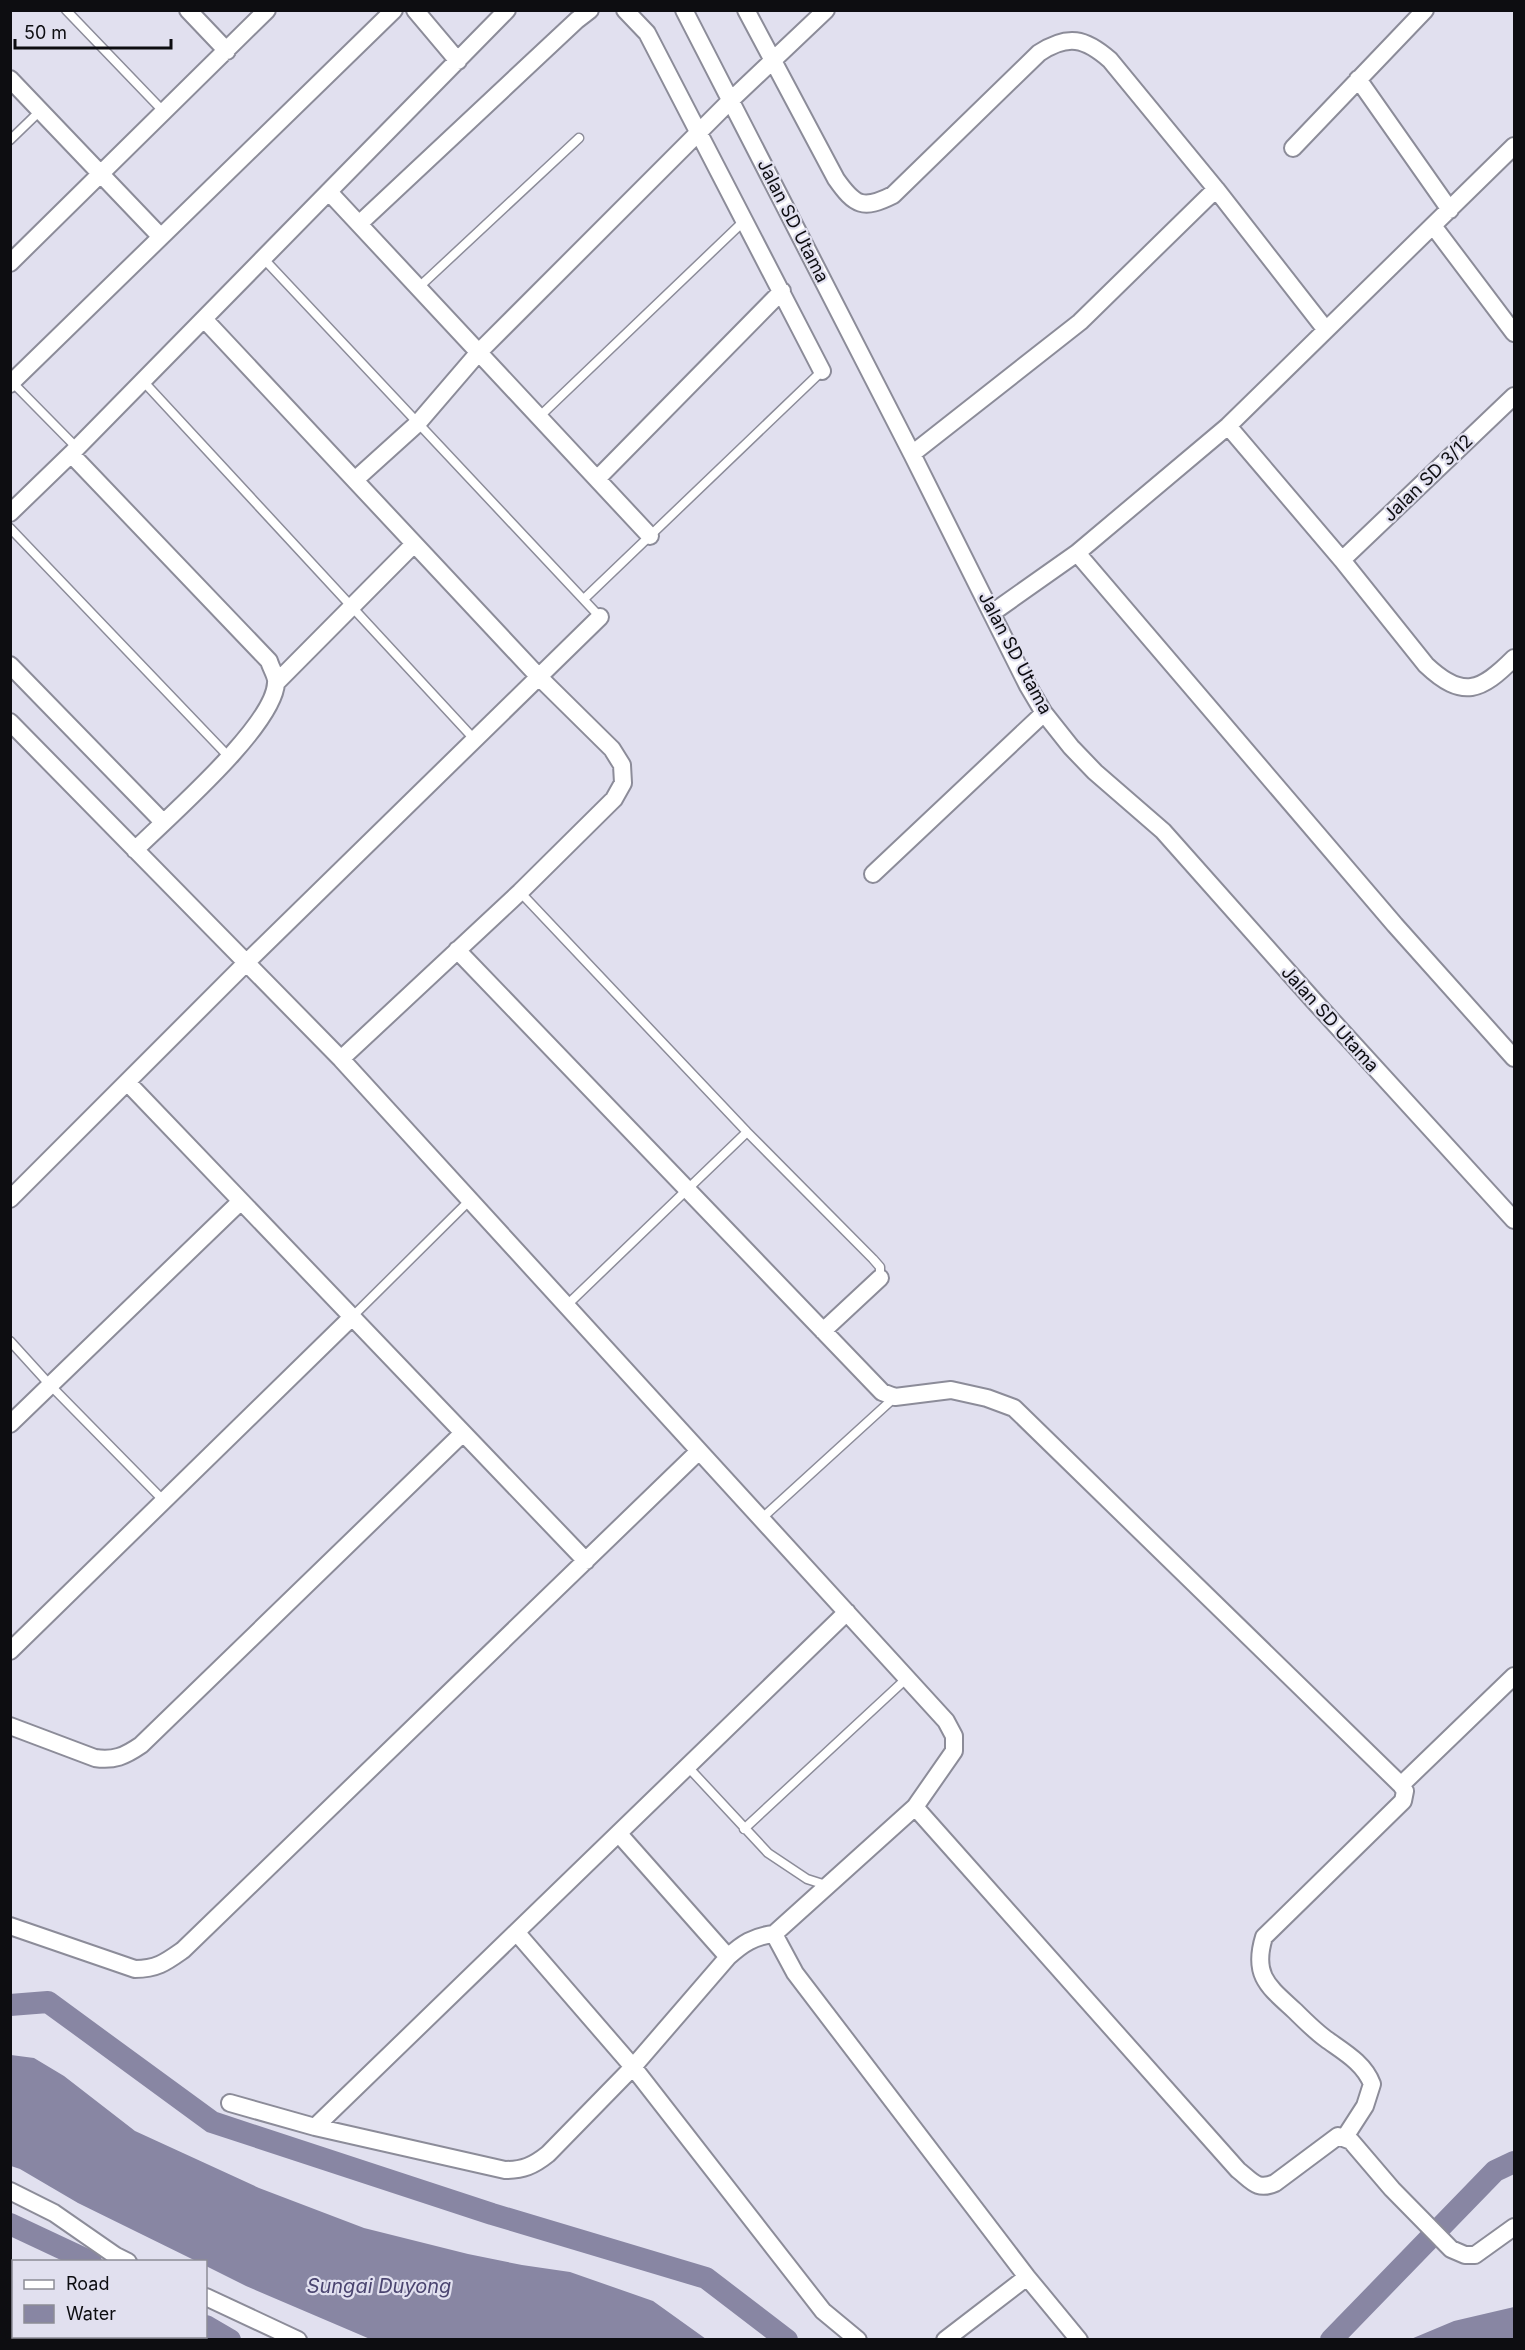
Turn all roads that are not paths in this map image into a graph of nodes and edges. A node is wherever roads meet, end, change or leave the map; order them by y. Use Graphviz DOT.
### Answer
graph roads {
  1 [pos="66,10"];
  2 [pos="188,10"];
  3 [pos="267,10"];
  4 [pos="394,10"];
  5 [pos="415,10"];
  6 [pos="507,10"];
  7 [pos="590,10"];
  8 [pos="625,10"];
  9 [pos="684,10"];
  10 [pos="746,10"];
  11 [pos="825,10"];
  12 [pos="1425,10"];
  13 [pos="227,51"];
  14 [pos="458,61"];
  15 [pos="773,62"];
  16 [pos="10,79"];
  17 [pos="1358,79"];
  18 [pos="731,100"];
  19 [pos="41,110"];
  20 [pos="165,112"];
  21 [pos="698,133"];
  22 [pos="579,138"];
  23 [pos="10,140"];
  24 [pos="1515,146"];
  25 [pos="1293,148"];
  26 [pos="102,173"];
  27 [pos="1216,189"];
  28 [pos="329,192"];
  29 [pos="1450,210"];
  30 [pos="745,220"];
  31 [pos="359,224"];
  32 [pos="1434,226"];
  33 [pos="160,236"];
  34 [pos="263,258"];
  35 [pos="10,263"];
  36 [pos="418,288"];
  37 [pos="782,291"];
  38 [pos="204,319"];
  39 [pos="1326,330"];
  40 [pos="1515,333"];
  41 [pos="479,352"];
  42 [pos="822,371"];
  43 [pos="143,381"];
  44 [pos="11,383"];
  45 [pos="1515,396"];
  46 [pos="539,417"];
  47 [pos="418,423"];
  48 [pos="1228,426"];
  49 [pos="74,451"];
  50 [pos="912,454"];
  51 [pos="356,479"];
  52 [pos="597,479"];
  53 [pos="10,513"];
  54 [pos="10,528"];
  55 [pos="650,536"];
  56 [pos="414,544"];
  57 [pos="1077,553"];
  58 [pos="1342,560"];
  59 [pos="584,599"];
  60 [pos="351,606"];
  61 [pos="992,612"];
  62 [pos="600,617"];
  63 [pos="1515,658"];
  64 [pos="10,665"];
  65 [pos="539,677"];
  66 [pos="277,682"];
  67 [pos="1044,713"];
  68 [pos="10,722"];
  69 [pos="475,740"];
  70 [pos="229,757"];
  71 [pos="163,822"];
  72 [pos="135,850"];
  73 [pos="873,874"];
  74 [pos="520,892"];
  75 [pos="457,950"];
  76 [pos="247,962"];
  77 [pos="1515,1058"];
  78 [pos="341,1059"];
  79 [pos="127,1082"];
  80 [pos="747,1132"];
  81 [pos="686,1189"];
  82 [pos="13,1190"];
  83 [pos="470,1200"];
  84 [pos="241,1201"];
  85 [pos="1515,1220"];
  86 [pos="880,1278"];
  87 [pos="566,1306"];
  88 [pos="352,1317"];
  89 [pos="823,1331"];
  90 [pos="10,1341"];
  91 [pos="50,1385"];
  92 [pos="895,1397"];
  93 [pos="10,1424"];
  94 [pos="463,1433"];
  95 [pos="699,1451"];
  96 [pos="164,1501"];
  97 [pos="761,1519"];
  98 [pos="585,1561"];
  99 [pos="847,1612"];
  100 [pos="10,1651"];
  101 [pos="1515,1676"];
  102 [pos="907,1678"];
  103 [pos="10,1726"];
  104 [pos="688,1767"];
  105 [pos="1401,1785"];
  106 [pos="915,1807"];
  107 [pos="744,1829"];
  108 [pos="619,1833"];
  109 [pos="829,1886"];
  110 [pos="10,1926"];
  111 [pos="517,1933"];
  112 [pos="774,1934"];
  113 [pos="728,1957"];
  114 [pos="633,2067"];
  115 [pos="230,2103"];
  116 [pos="315,2127"];
  117 [pos="1345,2137"];
  118 [pos="10,2191"];
  119 [pos="1515,2227"];
  120 [pos="120,2260"];
  121 [pos="1027,2277"];
  122 [pos="207,2297"];
  123 [pos="298,2340"];
  124 [pos="858,2340"];
  125 [pos="945,2340"];
  126 [pos="1079,2340"];
  1 -- 20 [label="lane"];
  2 -- 13 [label="street"];
  3 -- 13 [label="street"];
  4 -- 33 [label="street"];
  5 -- 14 [label="street"];
  6 -- 14 [label="street"];
  7 -- 31 [label="street"];
  8 -- 21 [label="street"];
  9 -- 18 [label="street, Jalan SD Utama"];
  10 -- 15 [label="street"];
  11 -- 15 [label="street"];
  12 -- 17 [label="street"];
  13 -- 20 [label="street"];
  14 -- 28 [label="street"];
  15 -- 18 [label="street"];
  15 -- 27 [label="street"];
  16 -- 19 [label="street"];
  17 -- 25 [label="street"];
  17 -- 29 [label="street"];
  18 -- 21 [label="street"];
  18 -- 50 [label="street, Jalan SD Utama"];
  19 -- 23 [label="lane"];
  19 -- 26 [label="street"];
  20 -- 26 [label="street"];
  21 -- 30 [label="street"];
  21 -- 41 [label="street"];
  22 -- 36 [label="lane"];
  24 -- 29 [label="street"];
  26 -- 33 [label="street"];
  26 -- 35 [label="street"];
  27 -- 39 [label="street"];
  27 -- 50 [label="street"];
  28 -- 31 [label="street"];
  28 -- 34 [label="street"];
  29 -- 32 [label="street"];
  30 -- 37 [label="street"];
  30 -- 46 [label="lane"];
  31 -- 36 [label="street"];
  32 -- 39 [label="street"];
  32 -- 40 [label="street"];
  33 -- 44 [label="street"];
  34 -- 38 [label="street"];
  34 -- 47 [label="lane"];
  36 -- 41 [label="street"];
  37 -- 42 [label="street"];
  37 -- 52 [label="street"];
  38 -- 43 [label="street"];
  38 -- 51 [label="street"];
  39 -- 48 [label="street"];
  41 -- 46 [label="street"];
  41 -- 47 [label="street"];
  42 -- 55 [label="lane"];
  43 -- 49 [label="street"];
  43 -- 60 [label="lane"];
  44 -- 49 [label="lane"];
  45 -- 58 [label="street, Jalan SD 3/12"];
  46 -- 52 [label="street"];
  47 -- 51 [label="street"];
  47 -- 59 [label="lane"];
  48 -- 57 [label="street"];
  48 -- 58 [label="street"];
  49 -- 53 [label="street"];
  49 -- 66 [label="street"];
  50 -- 61 [label="street, Jalan SD Utama"];
  51 -- 56 [label="street"];
  52 -- 55 [label="street"];
  54 -- 70 [label="lane"];
  55 -- 59 [label="lane"];
  56 -- 60 [label="street"];
  56 -- 65 [label="street"];
  57 -- 61 [label="street"];
  57 -- 77 [label="street"];
  58 -- 63 [label="street"];
  59 -- 62 [label="lane"];
  60 -- 66 [label="street"];
  60 -- 69 [label="lane"];
  61 -- 67 [label="street, Jalan SD Utama"];
  62 -- 65 [label="street"];
  64 -- 71 [label="street"];
  65 -- 69 [label="street"];
  65 -- 74 [label="street"];
  66 -- 70 [label="street"];
  67 -- 73 [label="street"];
  67 -- 85 [label="street, Jalan SD Utama"];
  68 -- 72 [label="street"];
  69 -- 76 [label="street"];
  70 -- 71 [label="street"];
  71 -- 72 [label="street"];
  72 -- 76 [label="street"];
  74 -- 75 [label="street"];
  74 -- 80 [label="lane"];
  75 -- 78 [label="street"];
  75 -- 81 [label="street"];
  76 -- 78 [label="street"];
  76 -- 79 [label="street"];
  78 -- 83 [label="street"];
  79 -- 82 [label="street"];
  79 -- 84 [label="street"];
  80 -- 81 [label="lane"];
  80 -- 86 [label="lane"];
  81 -- 87 [label="lane"];
  81 -- 89 [label="street"];
  83 -- 87 [label="street"];
  83 -- 88 [label="lane"];
  84 -- 88 [label="street"];
  84 -- 91 [label="street"];
  86 -- 89 [label="street"];
  87 -- 95 [label="street"];
  88 -- 94 [label="street"];
  88 -- 96 [label="street"];
  89 -- 92 [label="street"];
  90 -- 91 [label="lane"];
  91 -- 93 [label="street"];
  91 -- 96 [label="lane"];
  92 -- 97 [label="lane"];
  92 -- 105 [label="street"];
  94 -- 98 [label="street"];
  94 -- 103 [label="street"];
  95 -- 97 [label="street"];
  95 -- 98 [label="street"];
  96 -- 100 [label="street"];
  97 -- 99 [label="street"];
  98 -- 110 [label="street"];
  99 -- 102 [label="street"];
  99 -- 104 [label="street"];
  101 -- 105 [label="street"];
  102 -- 106 [label="street"];
  102 -- 107 [label="lane"];
  104 -- 107 [label="lane"];
  104 -- 108 [label="street"];
  105 -- 117 [label="street"];
  106 -- 109 [label="street"];
  106 -- 117 [label="street"];
  107 -- 109 [label="lane"];
  108 -- 111 [label="street"];
  108 -- 113 [label="street"];
  109 -- 112 [label="street"];
  111 -- 114 [label="street"];
  111 -- 116 [label="street"];
  112 -- 113 [label="street"];
  112 -- 121 [label="street"];
  113 -- 114 [label="street"];
  114 -- 116 [label="street"];
  114 -- 124 [label="street"];
  115 -- 116 [label="street"];
  117 -- 119 [label="street"];
  118 -- 120 [label="street"];
  121 -- 125 [label="street"];
  121 -- 126 [label="street"];
  122 -- 123 [label="street"];
}
